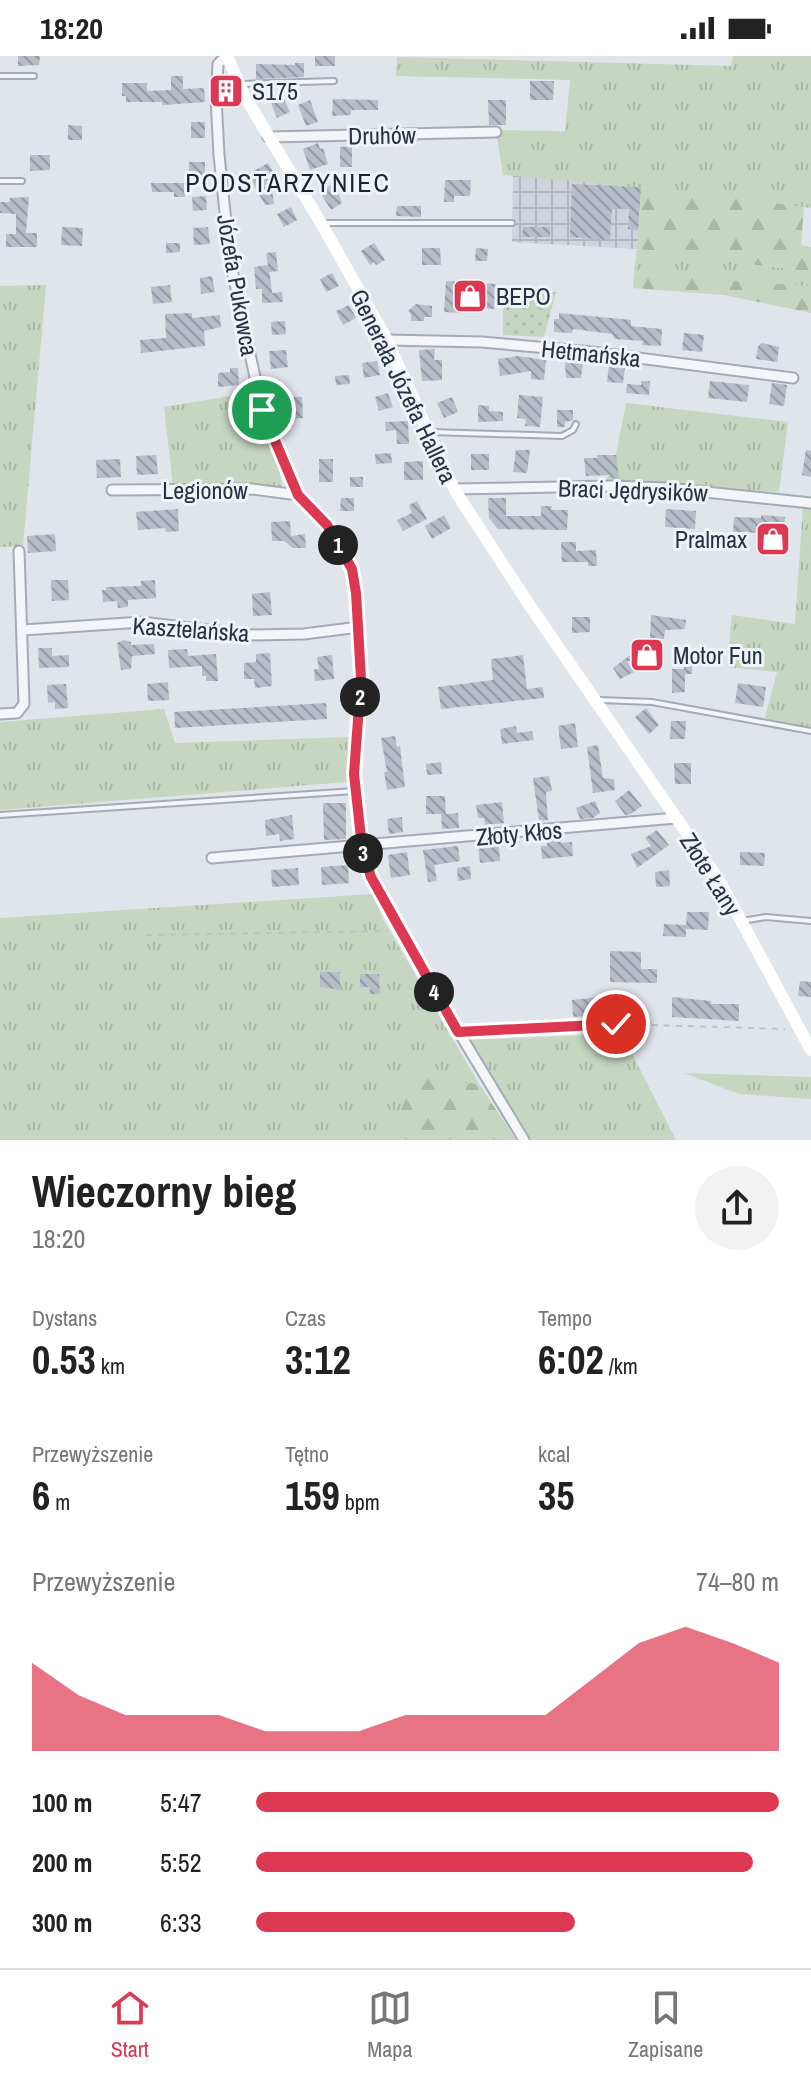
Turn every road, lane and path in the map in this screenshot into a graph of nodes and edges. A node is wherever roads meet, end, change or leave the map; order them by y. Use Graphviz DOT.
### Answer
graph roads {
  1 [pos="226,56"];
  2 [pos="0,76"];
  3 [pos="34,76"];
  4 [pos="334,81"];
  5 [pos="239,84"];
  6 [pos="496,132"];
  7 [pos="268,137"];
  8 [pos="0,181"];
  9 [pos="22,181"];
  10 [pos="321,223"];
  11 [pos="512,223"];
  12 [pos="387,340"];
  13 [pos="793,378"];
  14 [pos="576,424"];
  15 [pos="428,432"];
  16 [pos="454,489"];
  17 [pos="112,490"];
  18 [pos="298,495"];
  19 [pos="811,503"];
  20 [pos="19,551"];
  21 [pos="359,627"];
  22 [pos="23,630"];
  23 [pos="597,703"];
  24 [pos="0,714"];
  25 [pos="811,731"];
  26 [pos="355,791"];
  27 [pos="0,815"];
  28 [pos="676,818"];
  29 [pos="362,847"];
  30 [pos="212,858"];
  31 [pos="741,921"];
  32 [pos="811,921"];
  33 [pos="401,931"];
  34 [pos="146,935"];
  35 [pos="806,1030"];
  36 [pos="458,1032"];
  37 [pos="811,1050"];
  38 [pos="524,1140"];
  1 -- 5 [label="street, Generała Józefa Hallera"];
  1 -- 18 [label="street, Józefa Pukowca"];
  2 -- 3 [label="lane"];
  4 -- 5 [label="lane"];
  5 -- 7 [label="street, Generała Józefa Hallera"];
  6 -- 7 [label="street, Druhów"];
  7 -- 10 [label="street, Generała Józefa Hallera"];
  8 -- 9 [label="lane"];
  10 -- 11 [label="lane"];
  10 -- 12 [label="street, Generała Józefa Hallera"];
  12 -- 13 [label="street, Hetmańska"];
  12 -- 15 [label="street, Generała Józefa Hallera"];
  14 -- 15 [label="lane"];
  15 -- 16 [label="street, Generała Józefa Hallera"];
  16 -- 19 [label="street, Braci Jędrysików"];
  16 -- 23 [label="street, Generała Józefa Hallera"];
  17 -- 18 [label="street, Legionów"];
  18 -- 21 [label="street, Józefa Pukowca"];
  20 -- 22 [label="street"];
  21 -- 22 [label="street, Kasztelańska"];
  21 -- 26 [label="street, Józefa Pukowca"];
  22 -- 24 [label="street"];
  23 -- 25 [label="lane"];
  23 -- 28 [label="street, Złote Łany"];
  26 -- 27 [label="lane"];
  26 -- 29 [label="street, Józefa Pukowca"];
  28 -- 29 [label="street, Złoty Kłos"];
  28 -- 31 [label="street, Złote Łany"];
  29 -- 30 [label="street, Złoty Kłos"];
  29 -- 33 [label="street, Józefa Pukowca"];
  31 -- 32 [label="lane"];
  31 -- 35 [label="street, Złote Łany"];
  33 -- 34 [label="path"];
  33 -- 36 [label="street, Józefa Pukowca"];
  35 -- 36 [label="path"];
  35 -- 37 [label="street, Złote Łany"];
  36 -- 38 [label="street, Józefa Pukowca"];
}
